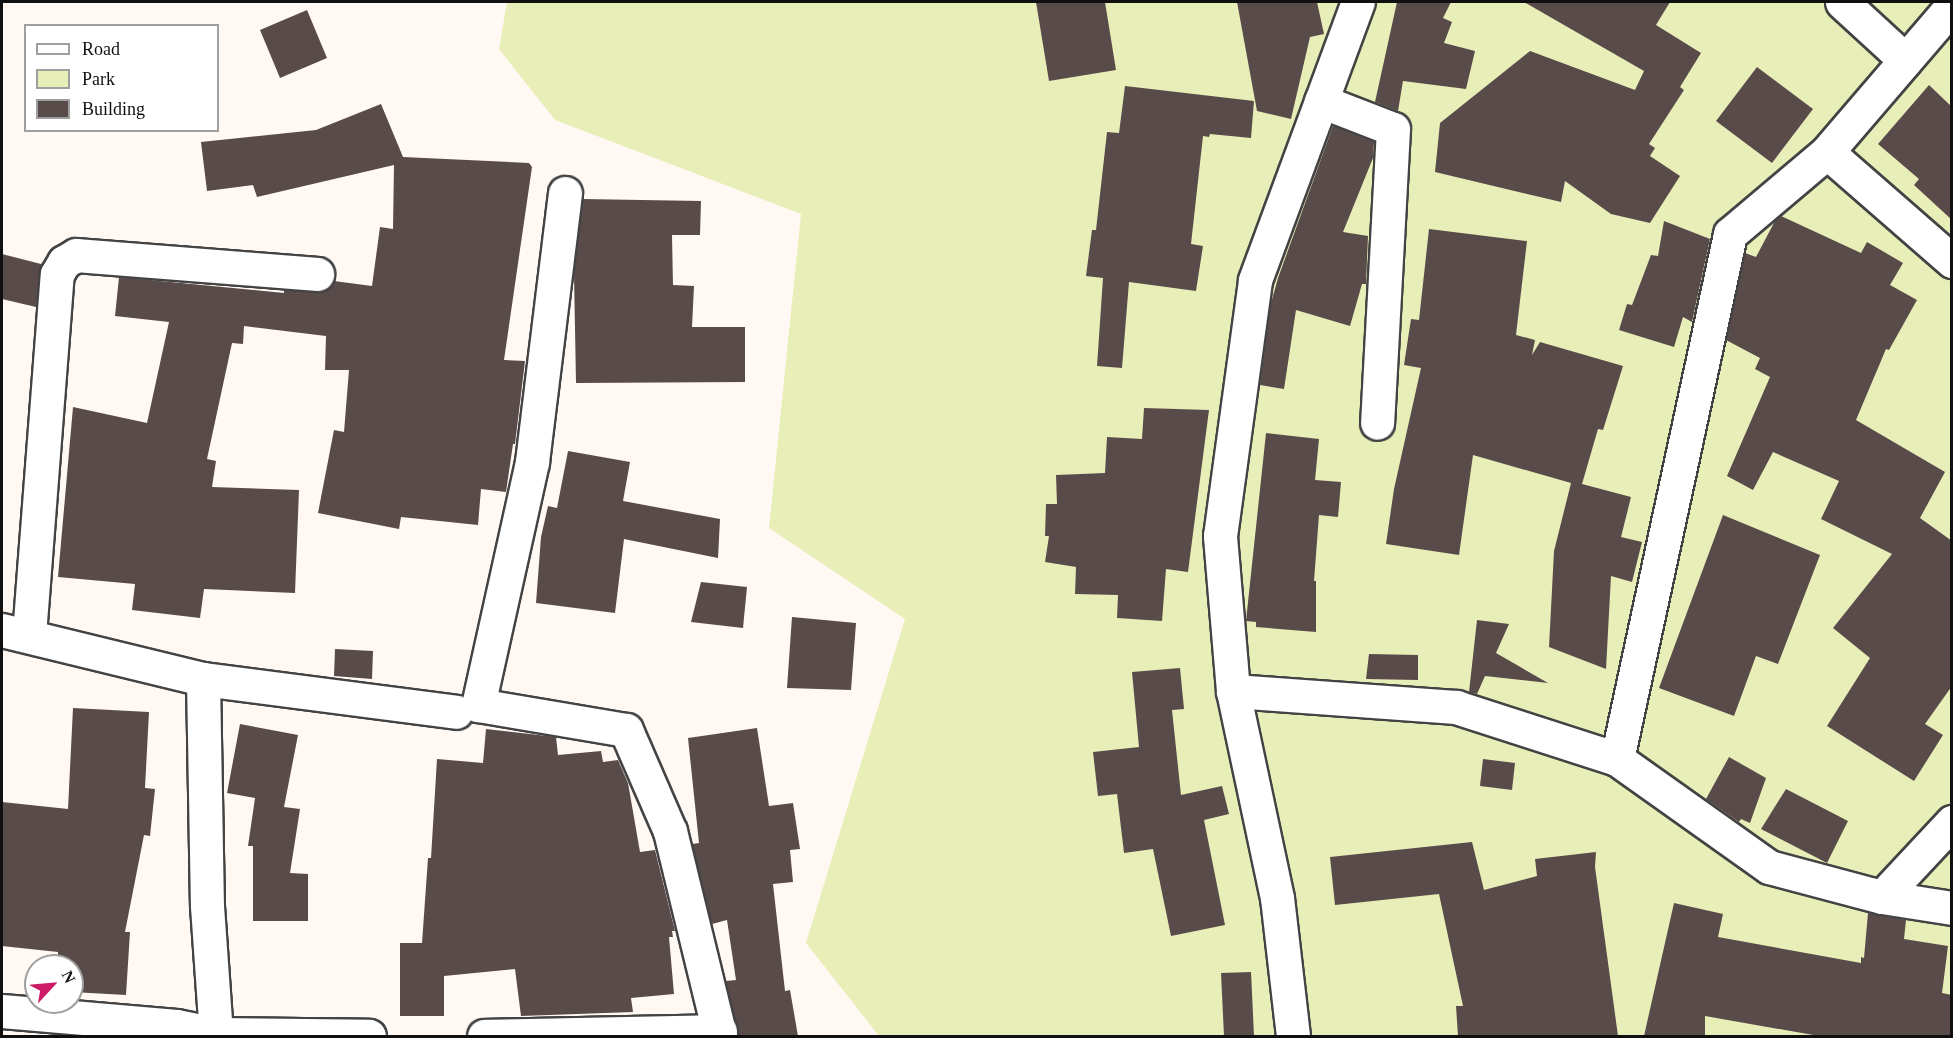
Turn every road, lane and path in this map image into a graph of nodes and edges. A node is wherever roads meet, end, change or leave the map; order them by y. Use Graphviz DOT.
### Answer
graph roads {
  1 [pos="1358,2"];
  2 [pos="1842,2"];
  3 [pos="1952,6"];
  4 [pos="1905,60"];
  5 [pos="1322,101"];
  6 [pos="1827,152"];
  7 [pos="565,193"];
  8 [pos="1952,261"];
  9 [pos="317,274"];
  10 [pos="1377,423"];
  11 [pos="15,632"];
  12 [pos="203,678"];
  13 [pos="1233,691"];
  14 [pos="456,712"];
  15 [pos="1617,759"];
  16 [pos="1952,822"];
  17 [pos="1882,897"];
  18 [pos="1952,908"];
  19 [pos="2,1011"];
  20 [pos="720,1034"];
  21 [pos="216,1035"];
  22 [pos="369,1036"];
  23 [pos="484,1036"];
  24 [pos="1293,1036"];
  1 -- 5 [label="street"];
  2 -- 4 [label="street"];
  3 -- 4 [label="street"];
  4 -- 6 [label="street"];
  5 -- 10 [label="street"];
  5 -- 13 [label="street"];
  6 -- 8 [label="street"];
  6 -- 15 [label="street"];
  7 -- 20 [label="street"];
  9 -- 11 [label="street"];
  11 -- 12 [label="street"];
  12 -- 14 [label="street"];
  12 -- 21 [label="street"];
  13 -- 15 [label="street"];
  13 -- 24 [label="street"];
  15 -- 17 [label="street"];
  16 -- 17 [label="street"];
  17 -- 18 [label="street"];
  19 -- 21 [label="street"];
  20 -- 23 [label="street"];
  21 -- 22 [label="street"];
}
